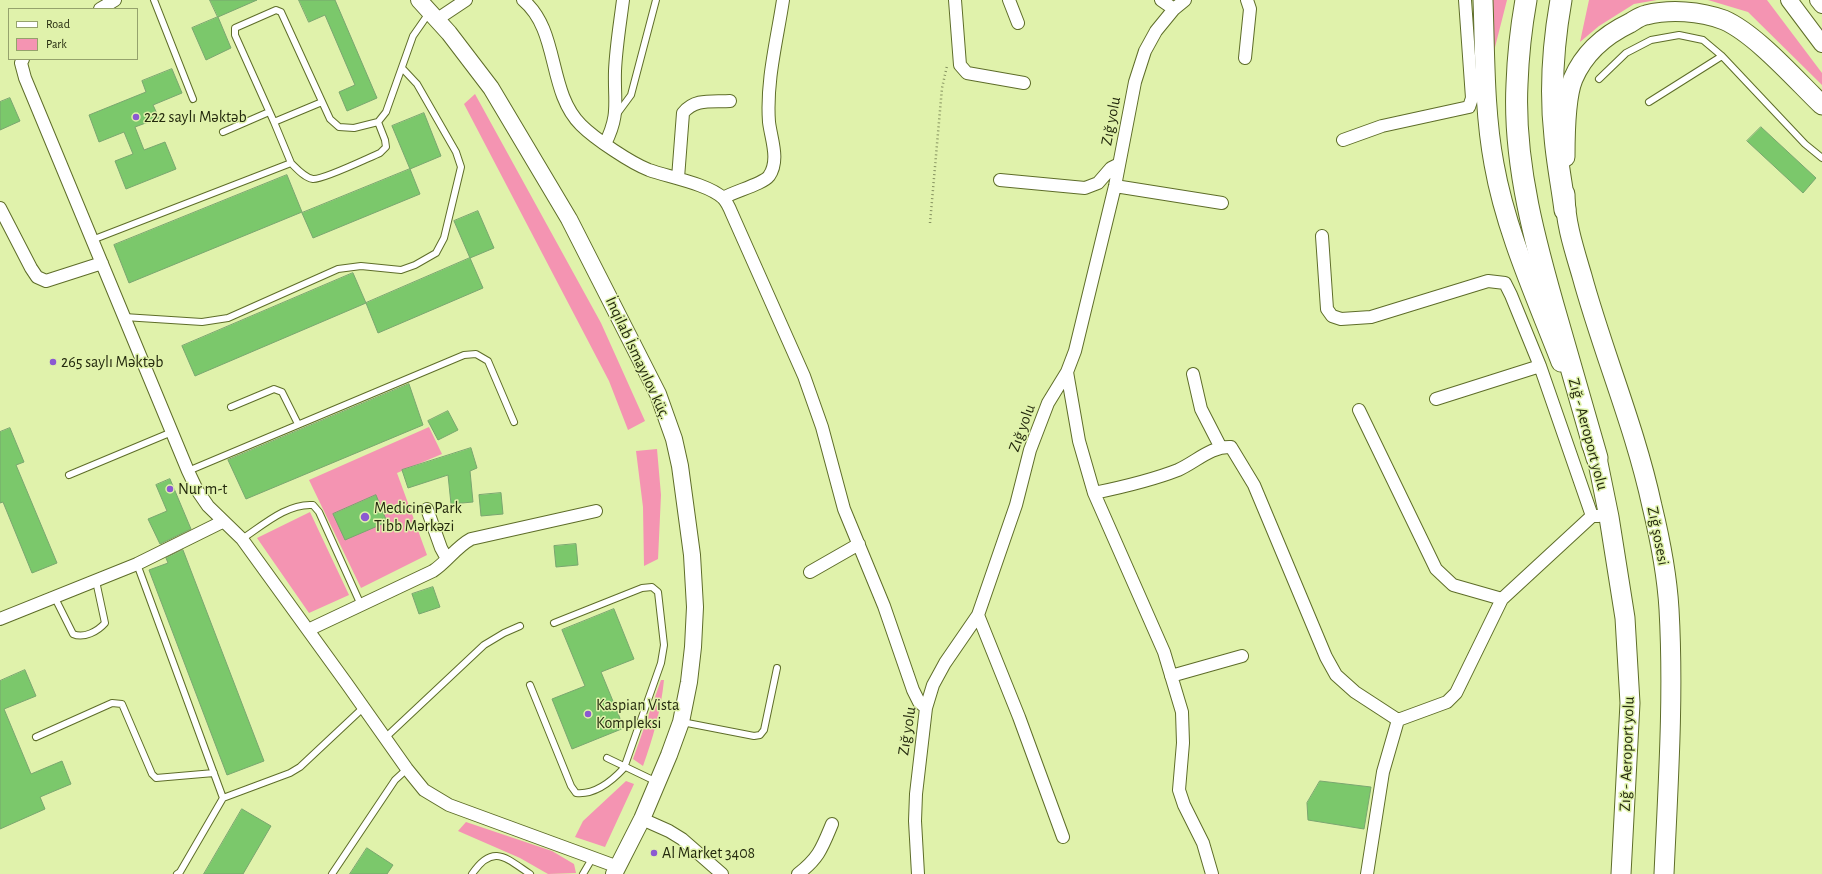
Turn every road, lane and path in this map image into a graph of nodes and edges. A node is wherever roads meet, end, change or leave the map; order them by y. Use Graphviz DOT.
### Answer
graph roads {
  1 [pos="114,0"];
  2 [pos="154,0"];
  3 [pos="419,0"];
  4 [pos="466,0"];
  5 [pos="523,0"];
  6 [pos="623,0"];
  7 [pos="656,0"];
  8 [pos="783,0"];
  9 [pos="955,0"];
  10 [pos="1009,0"];
  11 [pos="1161,0"];
  12 [pos="1185,0"];
  13 [pos="1247,0"];
  14 [pos="1465,0"];
  15 [pos="1484,0"];
  16 [pos="1526,0"];
  17 [pos="1561,0"];
  18 [pos="1789,0"];
  19 [pos="1818,0"];
  20 [pos="1822,5"];
  21 [pos="102,8"];
  22 [pos="1174,9"];
  23 [pos="433,17"];
  24 [pos="1018,23"];
  25 [pos="1822,44"];
  26 [pos="958,47"];
  27 [pos="1722,56"];
  28 [pos="1245,58"];
  29 [pos="22,60"];
  30 [pos="402,68"];
  31 [pos="1599,79"];
  32 [pos="1024,84"];
  33 [pos="193,99"];
  34 [pos="730,101"];
  35 [pos="322,102"];
  36 [pos="1649,102"];
  37 [pos="1822,105"];
  38 [pos="269,112"];
  39 [pos="616,116"];
  40 [pos="274,122"];
  41 [pos="378,122"];
  42 [pos="223,132"];
  43 [pos="1343,140"];
  44 [pos="604,144"];
  45 [pos="1822,158"];
  46 [pos="291,163"];
  47 [pos="1118,164"];
  48 [pos="678,178"];
  49 [pos="1000,180"];
  50 [pos="1115,186"];
  51 [pos="723,198"];
  52 [pos="1222,203"];
  53 [pos="0,208"];
  54 [pos="1565,210"];
  55 [pos="930,223"];
  56 [pos="1322,236"];
  57 [pos="92,240"];
  58 [pos="102,263"];
  59 [pos="124,317"];
  60 [pos="1540,366"];
  61 [pos="1067,372"];
  62 [pos="1193,374"];
  63 [pos="1436,399"];
  64 [pos="231,407"];
  65 [pos="1359,410"];
  66 [pos="514,422"];
  67 [pos="298,424"];
  68 [pos="172,432"];
  69 [pos="1220,446"];
  70 [pos="1597,458"];
  71 [pos="188,471"];
  72 [pos="70,474"];
  73 [pos="1094,493"];
  74 [pos="427,509"];
  75 [pos="596,511"];
  76 [pos="1600,516"];
  77 [pos="222,522"];
  78 [pos="242,539"];
  79 [pos="859,544"];
  80 [pos="447,559"];
  81 [pos="137,564"];
  82 [pos="810,572"];
  83 [pos="96,581"];
  84 [pos="55,598"];
  85 [pos="1502,600"];
  86 [pos="361,605"];
  87 [pos="978,615"];
  88 [pos="0,619"];
  89 [pos="554,623"];
  90 [pos="520,626"];
  91 [pos="308,630"];
  92 [pos="1242,656"];
  93 [pos="777,668"];
  94 [pos="1171,676"];
  95 [pos="530,685"];
  96 [pos="364,707"];
  97 [pos="926,708"];
  98 [pos="1398,720"];
  99 [pos="681,722"];
  100 [pos="36,737"];
  101 [pos="386,737"];
  102 [pos="607,758"];
  103 [pos="407,768"];
  104 [pos="624,768"];
  105 [pos="214,774"];
  106 [pos="658,783"];
  107 [pos="223,798"];
  108 [pos="642,819"];
  109 [pos="832,824"];
  110 [pos="1063,837"];
  111 [pos="593,857"];
  112 [pos="616,870"];
  113 [pos="177,874"];
  114 [pos="332,874"];
  115 [pos="472,874"];
  116 [pos="530,874"];
  117 [pos="583,874"];
  118 [pos="722,874"];
  119 [pos="798,874"];
  120 [pos="918,874"];
  121 [pos="1212,874"];
  122 [pos="1367,874"];
  123 [pos="1621,874"];
  124 [pos="1664,874"];
  1 -- 21 [label="street"];
  2 -- 33 [label="lane"];
  3 -- 23 [label="main road, İnqilab İsmayılov küç."];
  4 -- 23 [label="street"];
  5 -- 44 [label="street"];
  6 -- 39 [label="street"];
  7 -- 39 [label="lane"];
  8 -- 51 [label="street"];
  9 -- 26 [label="street"];
  10 -- 24 [label="street"];
  11 -- 22 [label="street"];
  12 -- 22 [label="street, Zığ yolu"];
  13 -- 28 [label="street"];
  14 -- 43 [label="street"];
  15 -- 70 [label="highway"];
  16 -- 70 [label="highway, Zığ - Aeroport yolu"];
  17 -- 54 [label="highway"];
  18 -- 25 [label="main road"];
  19 -- 20 [label="main road"];
  22 -- 47 [label="street, Zığ yolu"];
  23 -- 30 [label="lane"];
  23 -- 99 [label="main road, İnqilab İsmayılov küç."];
  26 -- 32 [label="street"];
  26 -- 55 [label="path"];
  27 -- 31 [label="lane"];
  27 -- 36 [label="lane"];
  27 -- 45 [label="lane"];
  29 -- 57 [label="street"];
  30 -- 41 [label="lane"];
  30 -- 59 [label="lane"];
  34 -- 48 [label="street"];
  35 -- 38 [label="lane"];
  35 -- 40 [label="lane"];
  35 -- 41 [label="lane"];
  37 -- 54 [label="highway, Zığ şosesi"];
  38 -- 40 [label="lane"];
  38 -- 42 [label="lane"];
  39 -- 44 [label="street"];
  40 -- 46 [label="lane"];
  41 -- 46 [label="lane"];
  44 -- 48 [label="street"];
  46 -- 57 [label="lane"];
  47 -- 49 [label="street"];
  47 -- 50 [label="street, Zığ yolu"];
  48 -- 51 [label="street"];
  50 -- 52 [label="street"];
  50 -- 61 [label="street, Zığ yolu"];
  51 -- 79 [label="street"];
  53 -- 58 [label="street"];
  54 -- 124 [label="highway, Zığ şosesi"];
  56 -- 60 [label="street"];
  57 -- 58 [label="street"];
  58 -- 59 [label="street"];
  59 -- 68 [label="street"];
  60 -- 63 [label="street"];
  60 -- 76 [label="street"];
  61 -- 73 [label="street"];
  61 -- 87 [label="street, Zığ yolu"];
  62 -- 69 [label="street"];
  64 -- 67 [label="lane"];
  65 -- 85 [label="street"];
  66 -- 67 [label="lane"];
  67 -- 71 [label="lane"];
  68 -- 71 [label="street"];
  68 -- 72 [label="lane"];
  69 -- 73 [label="street"];
  69 -- 98 [label="street"];
  70 -- 76 [label="highway, Zığ - Aeroport yolu"];
  71 -- 77 [label="street"];
  73 -- 94 [label="street"];
  74 -- 80 [label="street"];
  75 -- 80 [label="street"];
  76 -- 85 [label="street"];
  76 -- 123 [label="highway, Zığ - Aeroport yolu"];
  77 -- 78 [label="street"];
  77 -- 81 [label="street"];
  78 -- 86 [label="lane"];
  78 -- 91 [label="street"];
  79 -- 82 [label="street"];
  79 -- 97 [label="street"];
  80 -- 86 [label="street"];
  81 -- 83 [label="street"];
  81 -- 105 [label="lane"];
  83 -- 84 [label="street"];
  83 -- 84 [label="lane"];
  84 -- 88 [label="street"];
  85 -- 98 [label="street"];
  86 -- 91 [label="street"];
  87 -- 97 [label="street, Zığ yolu"];
  87 -- 110 [label="street"];
  89 -- 104 [label="lane"];
  90 -- 101 [label="lane"];
  91 -- 96 [label="street"];
  92 -- 94 [label="street"];
  93 -- 99 [label="lane"];
  94 -- 121 [label="street"];
  95 -- 104 [label="lane"];
  96 -- 101 [label="street"];
  96 -- 107 [label="lane"];
  97 -- 120 [label="street, Zığ yolu"];
  98 -- 122 [label="street"];
  99 -- 106 [label="main road, İnqilab İsmayılov küç."];
  100 -- 105 [label="lane"];
  101 -- 103 [label="street"];
  102 -- 104 [label="lane"];
  103 -- 111 [label="street"];
  103 -- 114 [label="lane"];
  104 -- 106 [label="lane"];
  105 -- 107 [label="lane"];
  106 -- 108 [label="main road, İnqilab İsmayılov küç."];
  107 -- 113 [label="lane"];
  108 -- 112 [label="main road, İnqilab İsmayılov küç."];
  108 -- 118 [label="street"];
  109 -- 119 [label="street"];
  111 -- 112 [label="street"];
  111 -- 117 [label="lane"];
  115 -- 116 [label="lane"];
}
